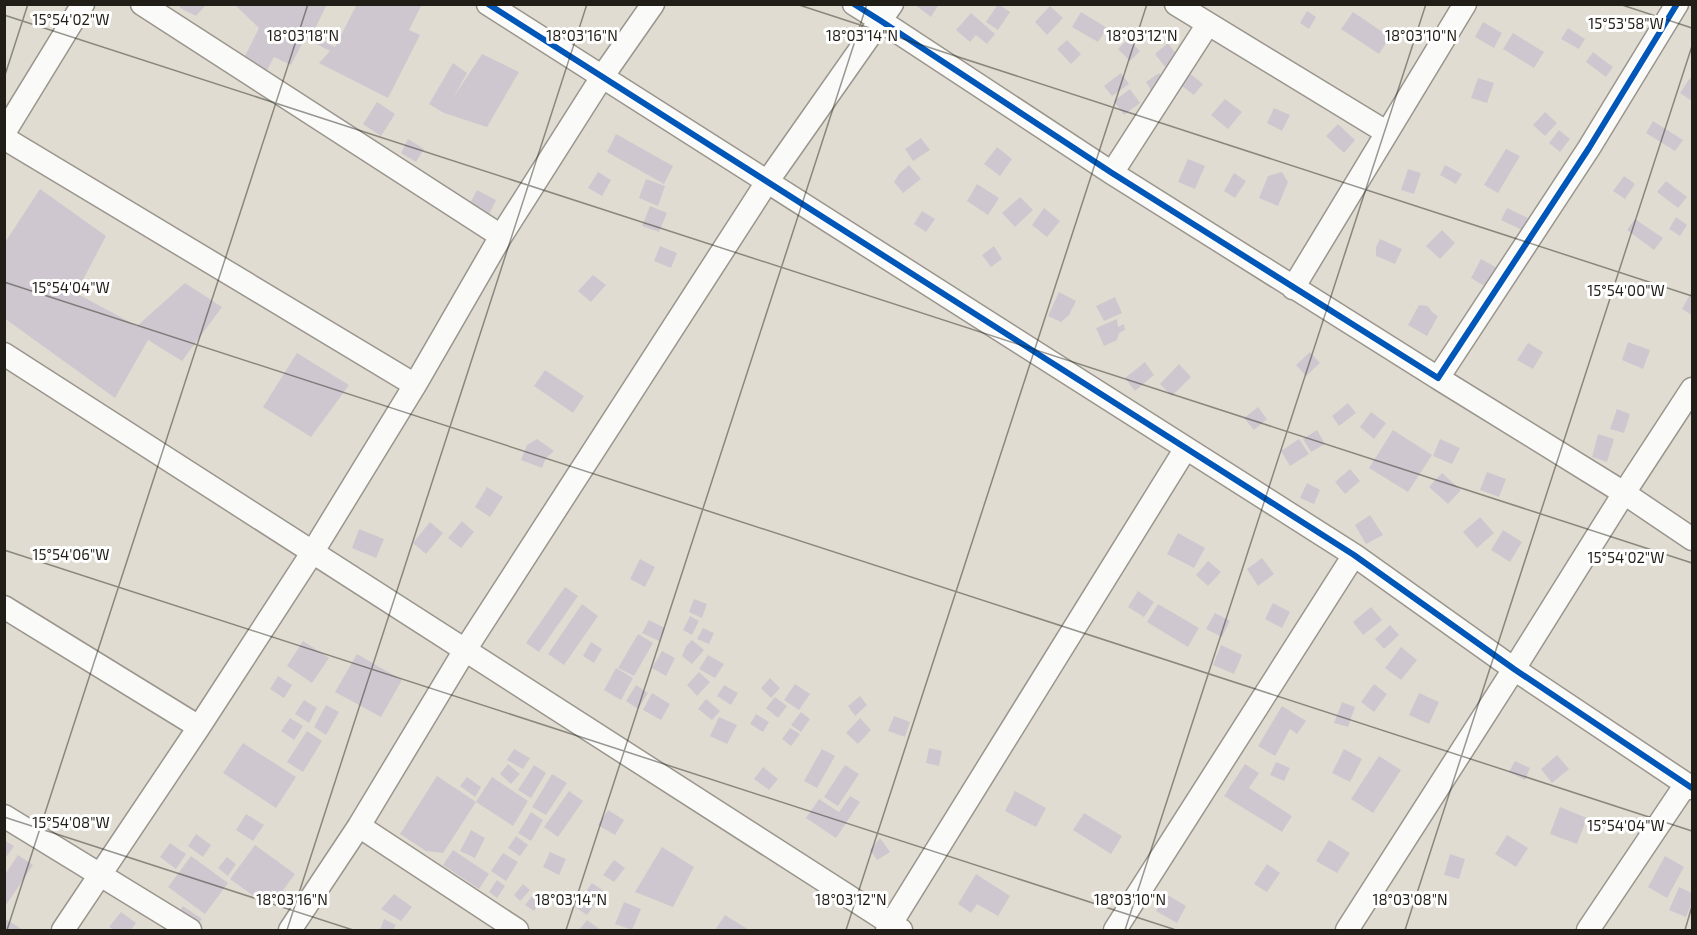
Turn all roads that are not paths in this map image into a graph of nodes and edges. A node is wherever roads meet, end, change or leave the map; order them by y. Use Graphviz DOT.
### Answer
graph roads {
  1 [pos="83,4"];
  2 [pos="142,4"];
  3 [pos="489,4"];
  4 [pos="653,4"];
  5 [pos="854,4"];
  6 [pos="1176,4"];
  7 [pos="1465,4"];
  8 [pos="1677,4"];
  9 [pos="887,13"];
  10 [pos="1208,24"];
  11 [pos="602,77"];
  12 [pos="1386,132"];
  13 [pos="4,133"];
  14 [pos="4,138"];
  15 [pos="1112,173"];
  16 [pos="767,182"];
  17 [pos="501,236"];
  18 [pos="1293,288"];
  19 [pos="4,354"];
  20 [pos="1438,378"];
  21 [pos="415,385"];
  22 [pos="1692,389"];
  23 [pos="1186,448"];
  24 [pos="1624,493"];
  25 [pos="1692,538"];
  26 [pos="312,553"];
  27 [pos="1354,555"];
  28 [pos="4,607"];
  29 [pos="465,650"];
  30 [pos="1514,669"];
  31 [pos="199,727"];
  32 [pos="1689,786"];
  33 [pos="4,816"];
  34 [pos="358,826"];
  35 [pos="100,876"];
  36 [pos="893,928"];
  37 [pos="63,930"];
  38 [pos="190,930"];
  39 [pos="290,930"];
  40 [pos="517,930"];
  41 [pos="1115,930"];
  42 [pos="1347,930"];
  43 [pos="1588,930"];
  1 -- 13 [label="street"];
  2 -- 17 [label="street"];
  3 -- 11 [label="street"];
  4 -- 11 [label="street"];
  5 -- 9 [label="street"];
  6 -- 10 [label="street"];
  7 -- 12 [label="street"];
  8 -- 20 [label="street"];
  9 -- 15 [label="street"];
  9 -- 16 [label="street"];
  10 -- 12 [label="street"];
  10 -- 15 [label="street"];
  11 -- 16 [label="street"];
  11 -- 17 [label="street"];
  12 -- 18 [label="street"];
  14 -- 21 [label="street"];
  15 -- 18 [label="street"];
  16 -- 23 [label="street"];
  16 -- 29 [label="street"];
  17 -- 21 [label="street"];
  18 -- 20 [label="street"];
  19 -- 26 [label="street"];
  20 -- 24 [label="street"];
  21 -- 26 [label="street"];
  22 -- 24 [label="street"];
  23 -- 27 [label="street"];
  23 -- 36 [label="street"];
  24 -- 25 [label="street"];
  24 -- 30 [label="street"];
  26 -- 29 [label="street"];
  26 -- 31 [label="street"];
  27 -- 30 [label="street"];
  27 -- 41 [label="street"];
  28 -- 31 [label="street"];
  29 -- 34 [label="street"];
  29 -- 36 [label="street"];
  30 -- 32 [label="street"];
  30 -- 42 [label="street"];
  31 -- 35 [label="street"];
  32 -- 43 [label="street"];
  33 -- 35 [label="street"];
  34 -- 39 [label="street"];
  34 -- 40 [label="street"];
  35 -- 37 [label="street"];
  35 -- 38 [label="street"];
}
